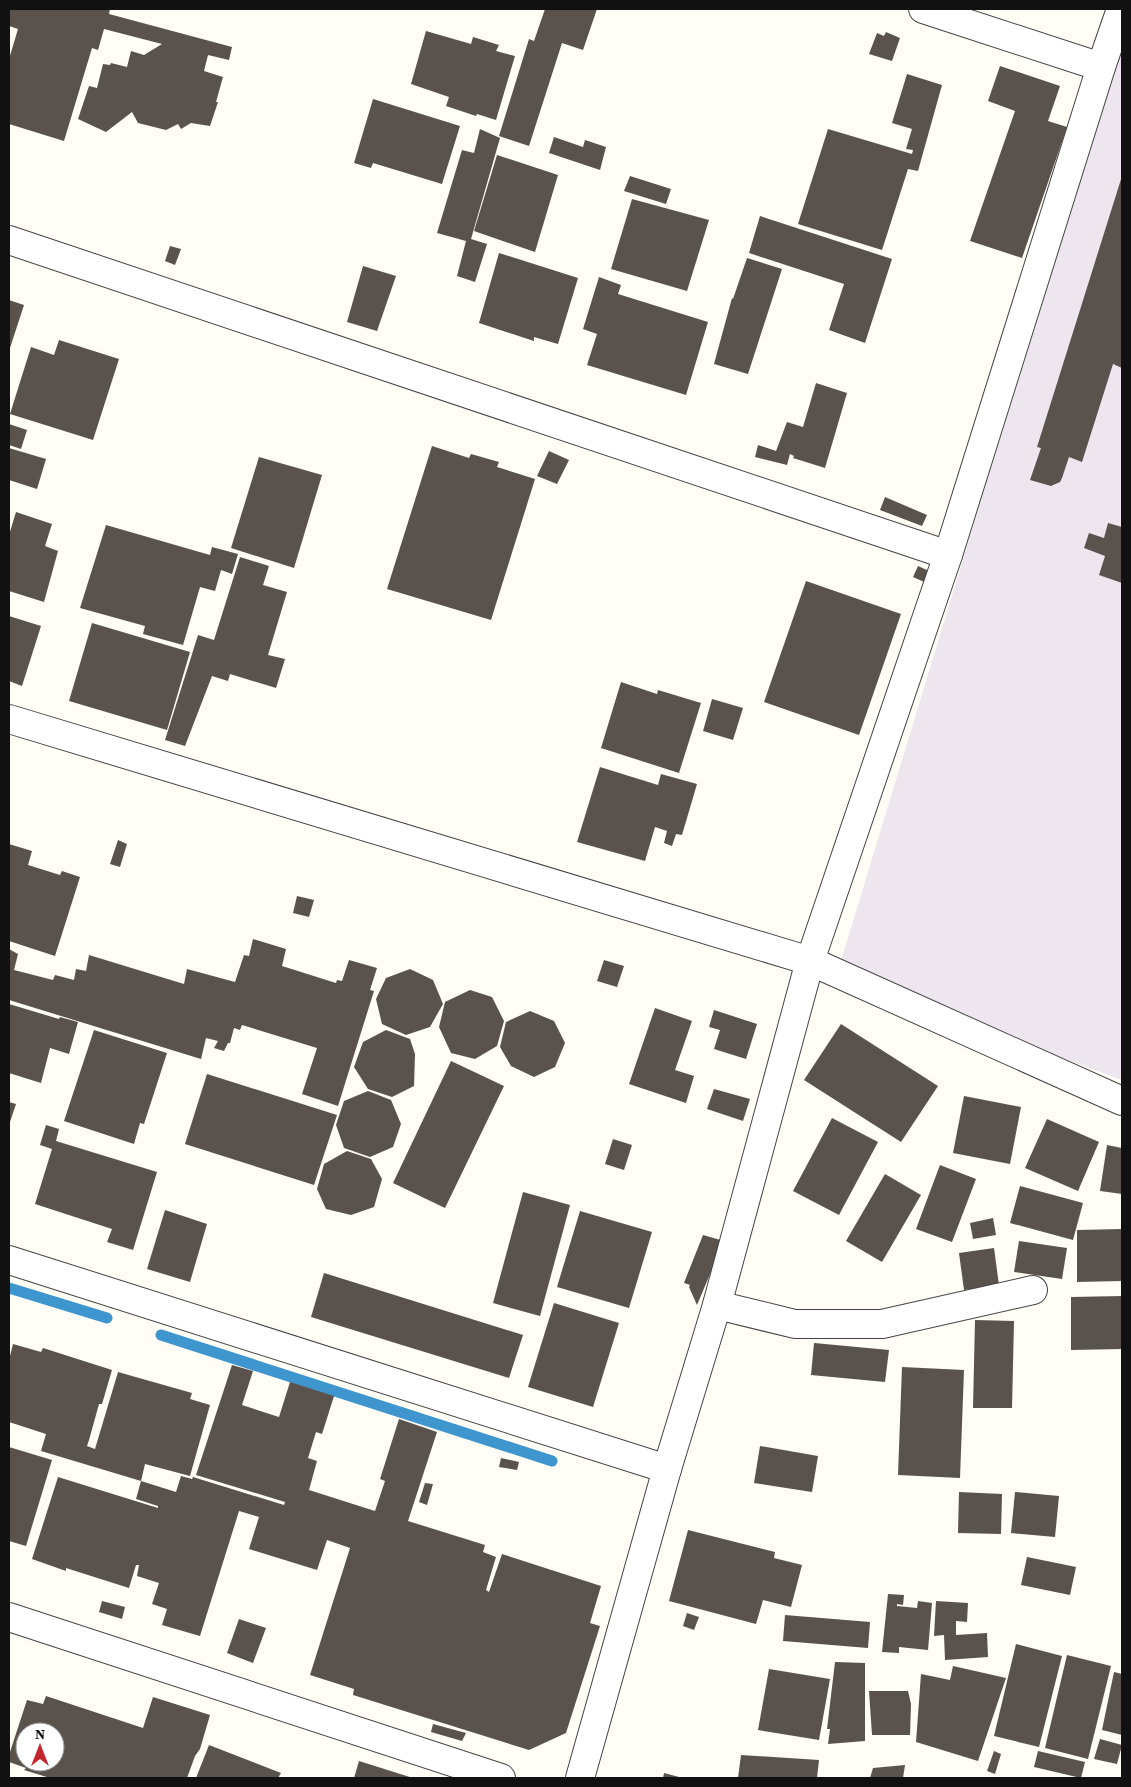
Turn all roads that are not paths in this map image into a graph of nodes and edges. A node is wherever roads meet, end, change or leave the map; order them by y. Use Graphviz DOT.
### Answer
graph roads {
  1 [pos="923,9"];
  2 [pos="1121,9"];
  3 [pos="1101,67"];
  4 [pos="9,240"];
  5 [pos="948,555"];
  6 [pos="9,719"];
  7 [pos="810,962"];
  8 [pos="1122,1101"];
  9 [pos="9,1260"];
  10 [pos="1033,1290"];
  11 [pos="716,1305"];
  12 [pos="667,1469"];
  13 [pos="9,1617"];
  14 [pos="501,1778"];
  15 [pos="580,1778"];
  1 -- 3 [label="street"];
  2 -- 3 [label="street"];
  3 -- 5 [label="street"];
  4 -- 5 [label="street"];
  5 -- 7 [label="street"];
  6 -- 7 [label="street"];
  7 -- 8 [label="street"];
  7 -- 11 [label="street"];
  9 -- 12 [label="street"];
  10 -- 11 [label="street"];
  11 -- 12 [label="street"];
  12 -- 15 [label="street"];
  13 -- 14 [label="street"];
}
